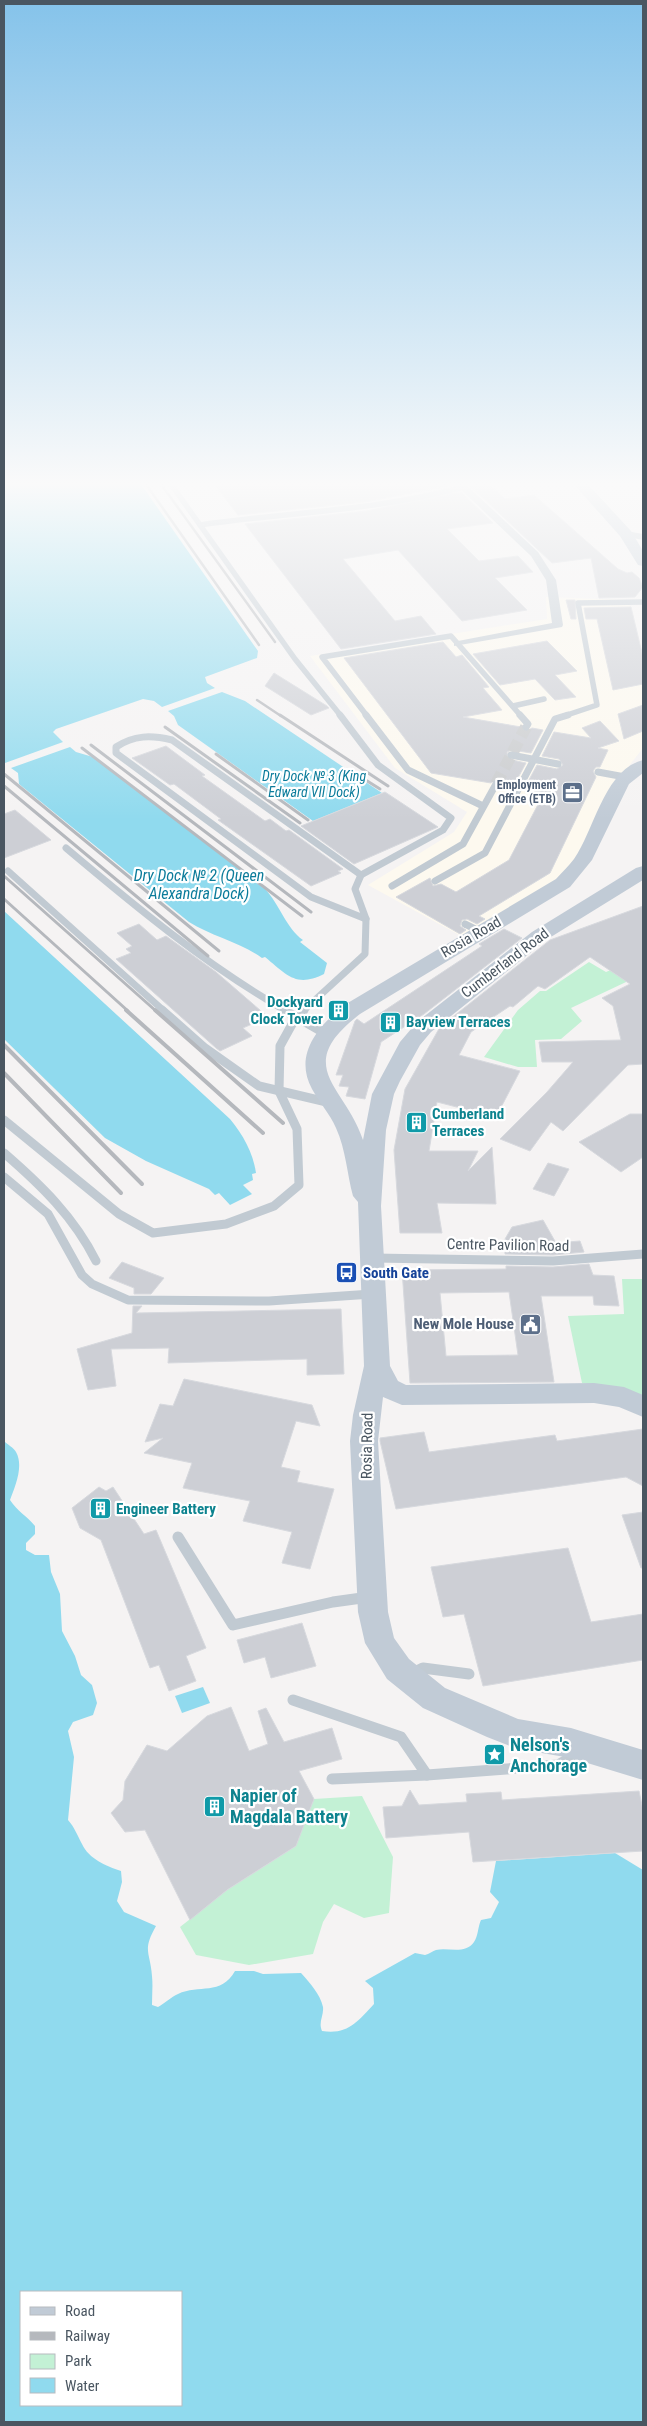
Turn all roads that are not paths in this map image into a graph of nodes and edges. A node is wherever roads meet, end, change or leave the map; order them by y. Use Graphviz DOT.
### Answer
graph roads {
  1 [pos="248,593"];
  2 [pos="553,593"];
  3 [pos="643,602"];
  4 [pos="458,644"];
  5 [pos="544,699"];
  6 [pos="512,706"];
  7 [pos="526,728"];
  8 [pos="511,755"];
  9 [pos="534,760"];
  10 [pos="558,764"];
  11 [pos="643,765"];
  12 [pos="598,772"];
  13 [pos="625,777"];
  14 [pos="496,784"];
  15 [pos="483,806"];
  16 [pos="66,848"];
  17 [pos="8,871"];
  18 [pos="643,872"];
  19 [pos="361,875"];
  20 [pos="435,881"];
  21 [pos="392,886"];
  22 [pos="366,919"];
  23 [pos="296,1016"];
  24 [pos="326,1034"];
  25 [pos="279,1091"];
  26 [pos="333,1104"];
  27 [pos="379,1108"];
  28 [pos="4,1120"];
  29 [pos="4,1154"];
  30 [pos="4,1177"];
  31 [pos="368,1206"];
  32 [pos="643,1254"];
  33 [pos="372,1258"];
  34 [pos="96,1261"];
  35 [pos="372,1294"];
  36 [pos="377,1366"];
  37 [pos="402,1395"];
  38 [pos="643,1407"];
  39 [pos="366,1415"];
  40 [pos="178,1537"];
  41 [pos="372,1597"];
  42 [pos="469,1674"];
  43 [pos="407,1677"];
  44 [pos="293,1700"];
  45 [pos="570,1743"];
  46 [pos="643,1765"];
  47 [pos="427,1776"];
  48 [pos="332,1779"];
  1 -- 19 [label="lane"];
  2 -- 4 [label="street"];
  3 -- 9 [label="lane"];
  4 -- 6 [label="lane"];
  4 -- 15 [label="lane"];
  5 -- 6 [label="lane"];
  6 -- 7 [label="lane"];
  8 -- 9 [label="lane"];
  9 -- 10 [label="lane"];
  9 -- 20 [label="lane"];
  11 -- 13 [label="main road, Rosia Road"];
  12 -- 13 [label="lane"];
  13 -- 24 [label="main road, Rosia Road"];
  14 -- 15 [label="lane"];
  15 -- 21 [label="lane"];
  16 -- 23 [label="lane"];
  17 -- 25 [label="lane"];
  18 -- 27 [label="main road, Cumberland Road"];
  19 -- 22 [label="lane"];
  19 -- 22 [label="lane"];
  22 -- 23 [label="lane"];
  23 -- 24 [label="lane"];
  23 -- 25 [label="lane"];
  24 -- 26 [label="main road, Rosia Road"];
  25 -- 26 [label="lane"];
  25 -- 28 [label="lane"];
  26 -- 27 [label="main road"];
  26 -- 31 [label="main road, Rosia Road"];
  27 -- 31 [label="main road, Rosia Road"];
  29 -- 34 [label="lane"];
  30 -- 35 [label="lane"];
  31 -- 33 [label="main road, Rosia Road"];
  32 -- 33 [label="lane, Centre Pavilion Road"];
  33 -- 35 [label="main road, Rosia Road"];
  35 -- 36 [label="main road, Rosia Road"];
  36 -- 37 [label="main road"];
  36 -- 39 [label="main road, Rosia Road"];
  37 -- 38 [label="main road"];
  37 -- 39 [label="main road"];
  39 -- 41 [label="main road, Rosia Road"];
  40 -- 41 [label="lane"];
  41 -- 43 [label="main road, Rosia Road"];
  42 -- 43 [label="lane"];
  43 -- 45 [label="main road, Rosia Road"];
  44 -- 47 [label="lane"];
  45 -- 46 [label="main road, Rosia Road"];
  45 -- 47 [label="lane"];
  47 -- 48 [label="lane"];
}
